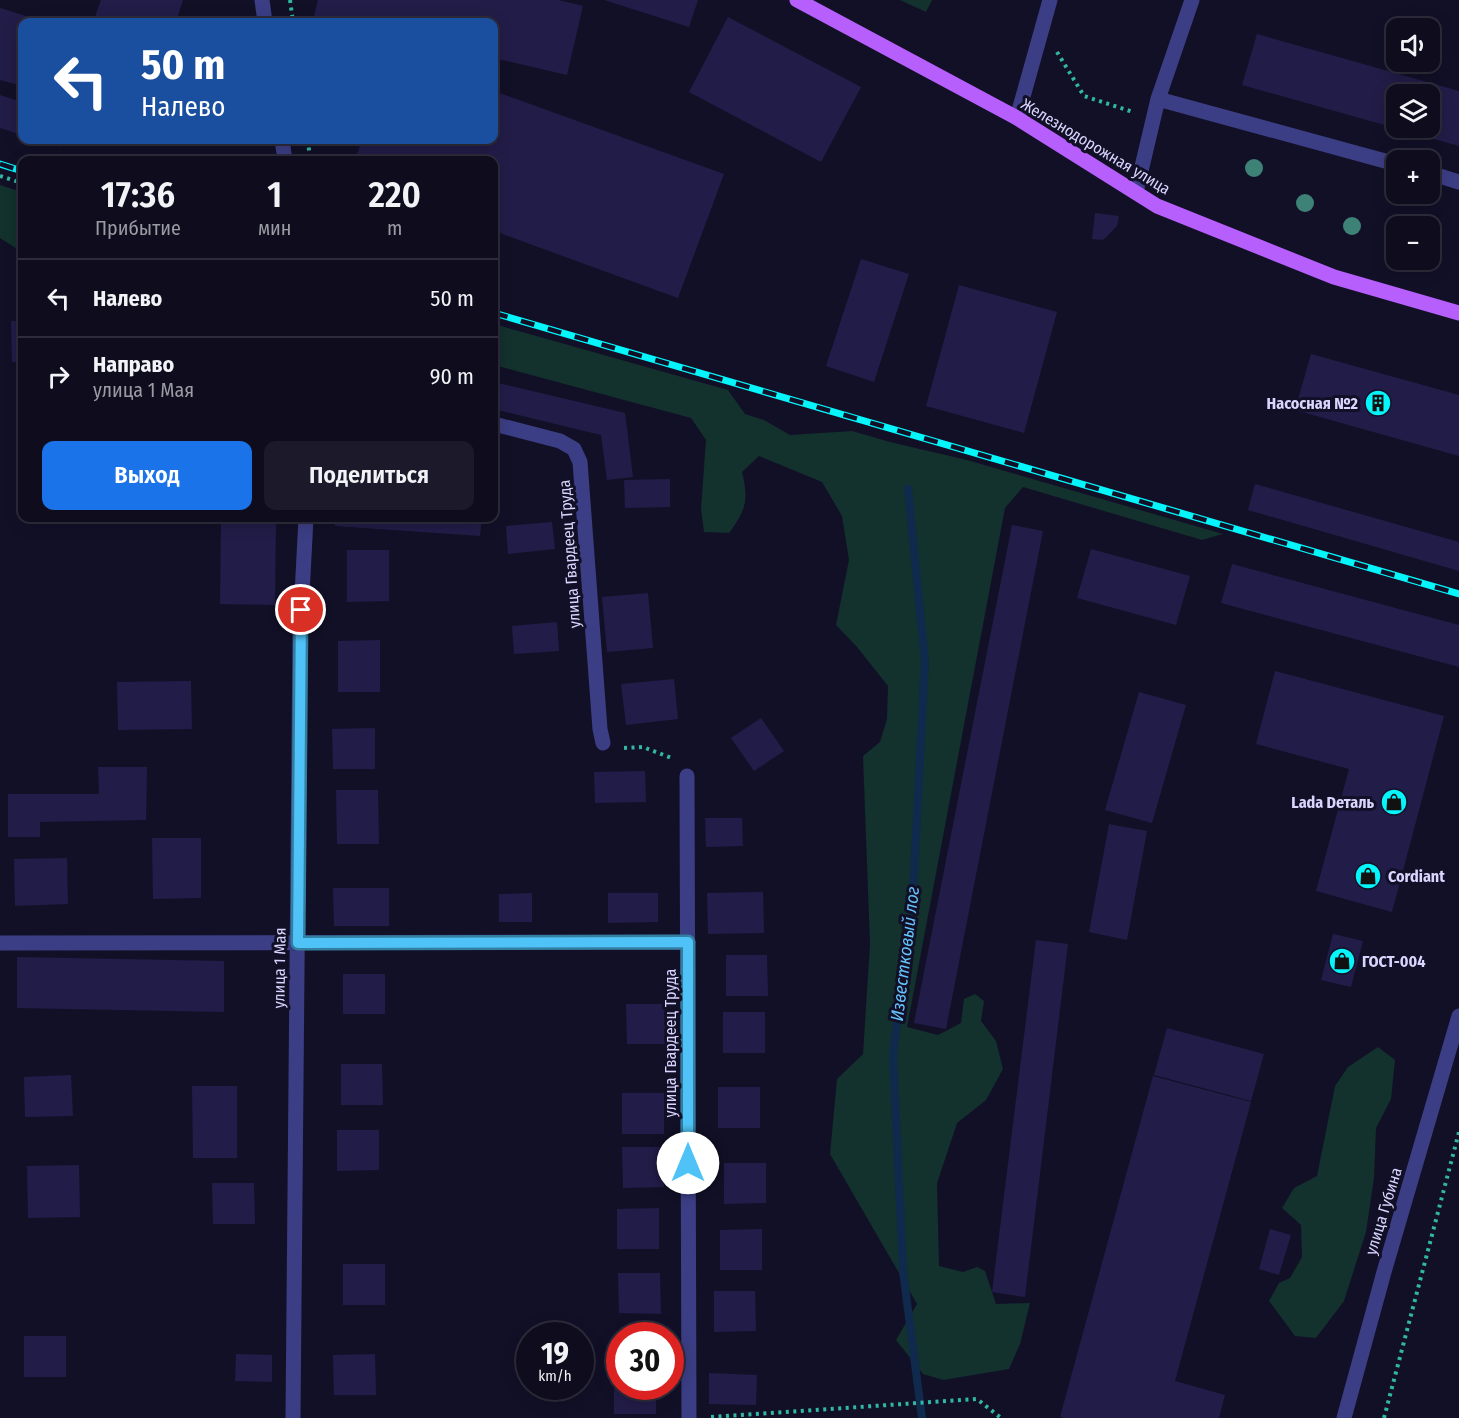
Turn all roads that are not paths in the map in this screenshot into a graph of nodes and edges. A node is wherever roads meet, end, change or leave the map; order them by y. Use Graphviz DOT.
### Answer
graph roads {
  1 [pos="262,0"];
  2 [pos="797,0"];
  3 [pos="1050,0"];
  4 [pos="1191,0"];
  5 [pos="264,18"];
  6 [pos="1158,99"];
  7 [pos="1017,118"];
  8 [pos="1386,161"];
  9 [pos="1440,177"];
  10 [pos="1459,182"];
  11 [pos="1136,192"];
  12 [pos="1459,314"];
  13 [pos="498,425"];
  14 [pos="306,522"];
  15 [pos="603,743"];
  16 [pos="687,776"];
  17 [pos="688,942"];
  18 [pos="0,943"];
  19 [pos="298,943"];
  20 [pos="1459,1016"];
  21 [pos="293,1418"];
  22 [pos="689,1418"];
  23 [pos="1344,1418"];
  1 -- 5 [label="street"];
  2 -- 7 [label="main road, Железнодорожная улица"];
  3 -- 7 [label="street"];
  4 -- 6 [label="street"];
  6 -- 8 [label="street"];
  6 -- 11 [label="street"];
  7 -- 11 [label="main road, Железнодорожная улица"];
  9 -- 10 [label="street"];
  11 -- 12 [label="main road, Железнодорожная улица"];
  13 -- 15 [label="street, улица Гвардеец Труда"];
  14 -- 19 [label="street, улица 1 Мая"];
  16 -- 17 [label="street, улица Гвардеец Труда"];
  17 -- 19 [label="street"];
  17 -- 22 [label="street, улица Гвардеец Труда"];
  18 -- 19 [label="street"];
  19 -- 21 [label="street, улица 1 Мая"];
  20 -- 23 [label="street, улица Губина"];
}
